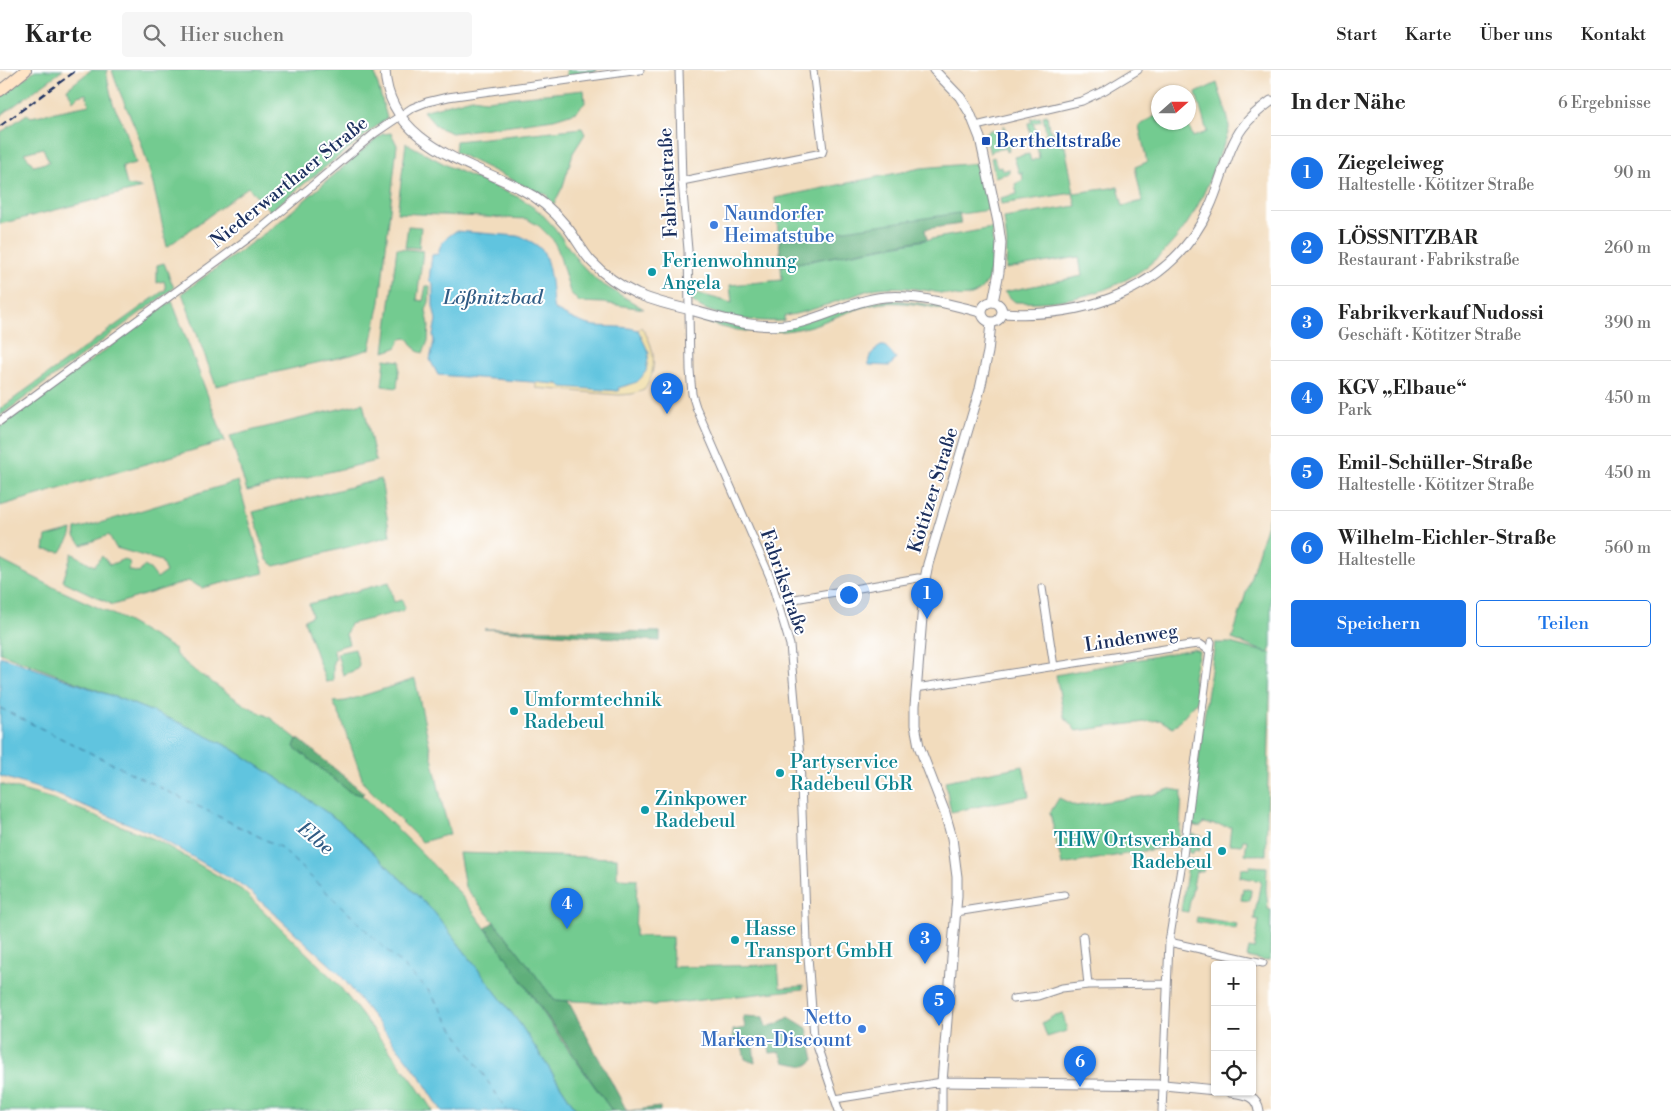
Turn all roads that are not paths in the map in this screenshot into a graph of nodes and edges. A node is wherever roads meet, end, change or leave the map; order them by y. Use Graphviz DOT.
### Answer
graph roads {
  1 [pos="26,70"];
  2 [pos="385,70"];
  3 [pos="640,70"];
  4 [pos="679,70"];
  5 [pos="813,70"];
  6 [pos="934,70"];
  7 [pos="1138,70"];
  8 [pos="600,73"];
  9 [pos="0,91"];
  10 [pos="1271,101"];
  11 [pos="400,115"];
  12 [pos="976,126"];
  13 [pos="682,181"];
  14 [pos="994,302"];
  15 [pos="688,310"];
  16 [pos="982,312"];
  17 [pos="1002,313"];
  18 [pos="991,323"];
  19 [pos="0,421"];
  20 [pos="925,579"];
  21 [pos="1042,588"];
  22 [pos="777,602"];
  23 [pos="1211,642"];
  24 [pos="1210,651"];
  25 [pos="1054,666"];
  26 [pos="916,688"];
  27 [pos="1064,895"];
  28 [pos="956,912"];
  29 [pos="1083,936"];
  30 [pos="1169,942"];
  31 [pos="1263,963"];
  32 [pos="1167,984"];
  33 [pos="1088,985"];
  34 [pos="1013,998"];
  35 [pos="942,1082"];
  36 [pos="1164,1085"];
  37 [pos="1211,1090"];
  38 [pos="1250,1096"];
  39 [pos="835,1099"];
  40 [pos="839,1111"];
  41 [pos="942,1111"];
  42 [pos="1162,1111"];
  43 [pos="1259,1111"];
  1 -- 9 [label="main road"];
  2 -- 11 [label="street"];
  3 -- 8 [label="street, Niederwarthaer Straße"];
  4 -- 13 [label="street, Fabrikstraße"];
  5 -- 13 [label="street"];
  6 -- 12 [label="street"];
  7 -- 12 [label="street"];
  8 -- 11 [label="street, Niederwarthaer Straße"];
  10 -- 17 [label="street"];
  11 -- 15 [label="street"];
  11 -- 19 [label="street, Niederwarthaer Straße"];
  12 -- 14 [label="street"];
  13 -- 15 [label="street, Fabrikstraße"];
  14 -- 16 [label="street"];
  14 -- 17 [label="street"];
  15 -- 16 [label="street"];
  15 -- 22 [label="street, Fabrikstraße"];
  16 -- 18 [label="street"];
  17 -- 18 [label="street"];
  18 -- 20 [label="street, Kötitzer Straße"];
  20 -- 22 [label="street"];
  20 -- 26 [label="street, Kötitzer Straße"];
  21 -- 25 [label="street"];
  22 -- 39 [label="street, Fabrikstraße"];
  23 -- 24 [label="street"];
  24 -- 25 [label="street, Lindenweg"];
  24 -- 30 [label="street"];
  25 -- 26 [label="street, Lindenweg"];
  26 -- 28 [label="street, Kötitzer Straße"];
  27 -- 28 [label="street"];
  28 -- 35 [label="street, Kötitzer Straße"];
  29 -- 33 [label="street"];
  30 -- 31 [label="street"];
  30 -- 32 [label="street"];
  32 -- 33 [label="street"];
  32 -- 36 [label="street"];
  33 -- 34 [label="street"];
  35 -- 36 [label="street"];
  35 -- 39 [label="street"];
  35 -- 41 [label="street, Kötitzer Straße"];
  36 -- 37 [label="street"];
  36 -- 42 [label="street"];
  38 -- 43 [label="street"];
  39 -- 40 [label="street, Fabrikstraße"];
}
